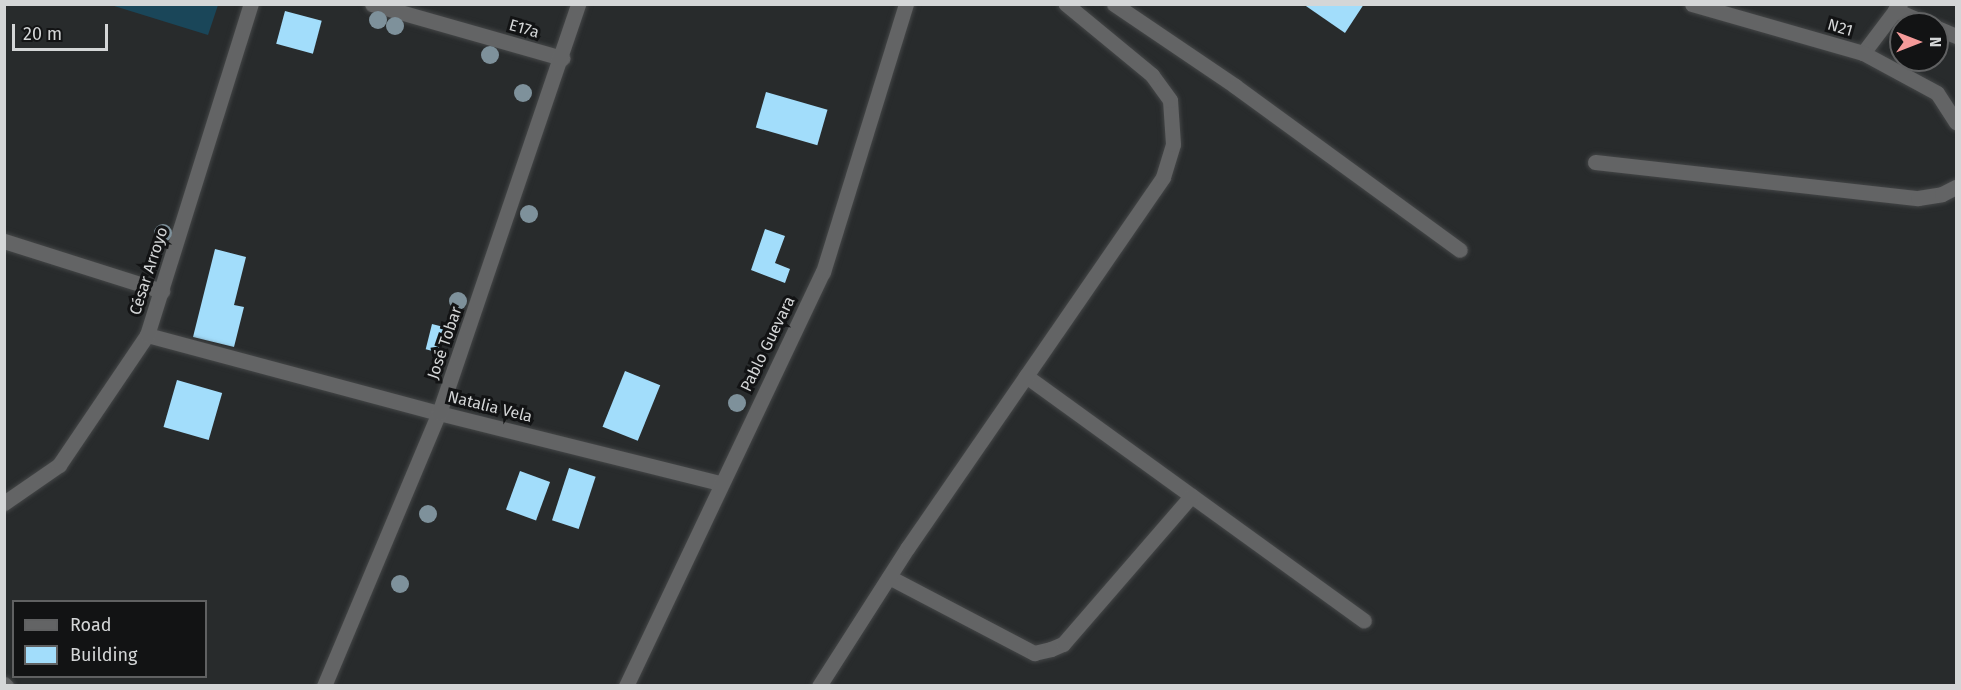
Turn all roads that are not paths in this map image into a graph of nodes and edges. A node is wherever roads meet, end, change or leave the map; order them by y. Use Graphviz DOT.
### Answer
graph roads {
  1 [pos="251,4"];
  2 [pos="372,4"];
  3 [pos="578,4"];
  4 [pos="906,4"];
  5 [pos="1066,4"];
  6 [pos="1114,4"];
  7 [pos="1692,4"];
  8 [pos="1898,7"];
  9 [pos="1863,53"];
  10 [pos="562,58"];
  11 [pos="1956,122"];
  12 [pos="1595,162"];
  13 [pos="1956,187"];
  14 [pos="4,241"];
  15 [pos="1460,250"];
  16 [pos="162,291"];
  17 [pos="147,335"];
  18 [pos="1026,376"];
  19 [pos="440,413"];
  20 [pos="720,483"];
  21 [pos="1191,496"];
  22 [pos="4,503"];
  23 [pos="889,577"];
  24 [pos="1364,621"];
  25 [pos="324,686"];
  26 [pos="626,686"];
  27 [pos="819,686"];
  1 -- 16 [label="street, César Arroyo"];
  2 -- 10 [label="street, E17a"];
  3 -- 10 [label="street, José Tobar"];
  4 -- 20 [label="street, Pablo Guevara"];
  5 -- 18 [label="street"];
  6 -- 15 [label="street"];
  7 -- 9 [label="street, N21"];
  8 -- 9 [label="street"];
  9 -- 11 [label="street, N21"];
  10 -- 19 [label="street, José Tobar"];
  12 -- 13 [label="street"];
  14 -- 16 [label="street"];
  16 -- 17 [label="street, César Arroyo"];
  17 -- 19 [label="street, Natalia Vela"];
  17 -- 22 [label="street, César Arroyo"];
  18 -- 21 [label="street"];
  18 -- 23 [label="street"];
  19 -- 20 [label="street, Natalia Vela"];
  19 -- 25 [label="street, José Tobar"];
  20 -- 26 [label="street, Pablo Guevara"];
  21 -- 23 [label="street"];
  21 -- 24 [label="street"];
  23 -- 27 [label="street"];
}
